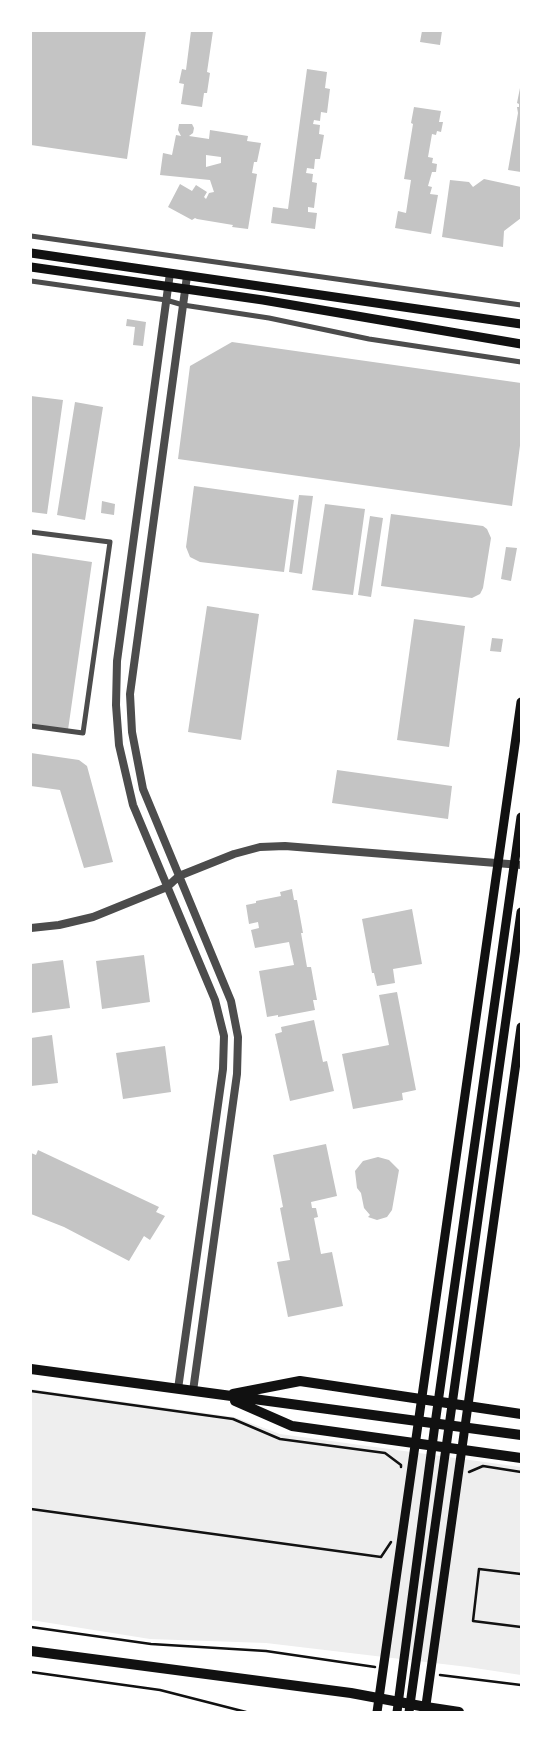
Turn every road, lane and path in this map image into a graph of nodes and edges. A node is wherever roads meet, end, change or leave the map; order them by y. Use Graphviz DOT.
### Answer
graph roads {
  1 [pos="31,236"];
  2 [pos="31,253"];
  3 [pos="31,267"];
  4 [pos="170,273"];
  5 [pos="187,276"];
  6 [pos="31,281"];
  7 [pos="168,286"];
  8 [pos="185,289"];
  9 [pos="166,300"];
  10 [pos="183,305"];
  11 [pos="521,305"];
  12 [pos="521,324"];
  13 [pos="521,344"];
  14 [pos="521,362"];
  15 [pos="31,532"];
  16 [pos="521,702"];
  17 [pos="31,726"];
  18 [pos="521,817"];
  19 [pos="498,862"];
  20 [pos="517,864"];
  21 [pos="179,876"];
  22 [pos="167,887"];
  23 [pos="521,912"];
  24 [pos="31,928"];
  25 [pos="521,1027"];
  26 [pos="31,1369"];
  27 [pos="178,1389"];
  28 [pos="31,1391"];
  29 [pos="193,1392"];
  30 [pos="223,1396"];
  31 [pos="422,1400"];
  32 [pos="438,1402"];
  33 [pos="452,1404"];
  34 [pos="468,1406"];
  35 [pos="521,1414"];
  36 [pos="418,1422"];
  37 [pos="435,1424"];
  38 [pos="448,1426"];
  39 [pos="465,1428"];
  40 [pos="521,1436"];
  41 [pos="415,1444"];
  42 [pos="432,1446"];
  43 [pos="445,1448"];
  44 [pos="462,1450"];
  45 [pos="521,1458"];
  46 [pos="521,1472"];
  47 [pos="400,1475"];
  48 [pos="463,1475"];
  49 [pos="31,1509"];
  50 [pos="392,1539"];
  51 [pos="521,1574"];
  52 [pos="31,1627"];
  53 [pos="521,1627"];
  54 [pos="31,1651"];
  55 [pos="383,1668"];
  56 [pos="31,1672"];
  57 [pos="430,1674"];
  58 [pos="521,1685"];
  59 [pos="379,1698"];
  60 [pos="398,1707"];
  61 [pos="409,1708"];
  62 [pos="426,1710"];
  63 [pos="246,1712"];
  64 [pos="377,1712"];
  65 [pos="459,1712"];
  1 -- 11 [label="street"];
  2 -- 4 [label="main road"];
  3 -- 7 [label="main road"];
  4 -- 5 [label="main road"];
  4 -- 7 [label="street"];
  5 -- 8 [label="street"];
  5 -- 12 [label="main road"];
  6 -- 9 [label="street"];
  7 -- 8 [label="main road"];
  7 -- 9 [label="street"];
  8 -- 10 [label="street"];
  8 -- 13 [label="main road"];
  9 -- 10 [label="street"];
  9 -- 22 [label="street"];
  10 -- 14 [label="street"];
  10 -- 21 [label="street"];
  15 -- 17 [label="street"];
  16 -- 19 [label="main road"];
  18 -- 20 [label="main road"];
  19 -- 20 [label="street"];
  19 -- 21 [label="street"];
  19 -- 31 [label="main road"];
  20 -- 32 [label="main road"];
  21 -- 22 [label="street"];
  21 -- 29 [label="street"];
  22 -- 24 [label="street"];
  22 -- 27 [label="street"];
  23 -- 33 [label="main road"];
  25 -- 34 [label="main road"];
  26 -- 27 [label="main road"];
  27 -- 29 [label="main road"];
  28 -- 47 [label="path"];
  29 -- 30 [label="main road"];
  30 -- 31 [label="main road"];
  30 -- 36 [label="main road"];
  30 -- 41 [label="main road"];
  31 -- 32 [label="main road"];
  31 -- 36 [label="main road"];
  32 -- 33 [label="main road"];
  32 -- 37 [label="main road"];
  33 -- 34 [label="main road"];
  33 -- 38 [label="main road"];
  34 -- 35 [label="main road"];
  34 -- 39 [label="main road"];
  36 -- 37 [label="main road"];
  36 -- 41 [label="main road"];
  37 -- 38 [label="main road"];
  37 -- 42 [label="main road"];
  38 -- 39 [label="main road"];
  38 -- 43 [label="main road"];
  39 -- 40 [label="main road"];
  39 -- 44 [label="main road"];
  41 -- 42 [label="main road"];
  41 -- 55 [label="main road"];
  42 -- 43 [label="main road"];
  42 -- 60 [label="main road"];
  43 -- 44 [label="main road"];
  43 -- 61 [label="main road"];
  44 -- 45 [label="main road"];
  44 -- 57 [label="main road"];
  46 -- 48 [label="path"];
  49 -- 50 [label="path"];
  51 -- 53 [label="path"];
  52 -- 55 [label="path"];
  54 -- 59 [label="main road"];
  55 -- 59 [label="main road"];
  56 -- 63 [label="path"];
  57 -- 58 [label="path"];
  57 -- 62 [label="main road"];
  59 -- 60 [label="main road"];
  59 -- 64 [label="main road"];
  60 -- 61 [label="main road"];
  61 -- 62 [label="main road"];
  62 -- 65 [label="main road"];
}
